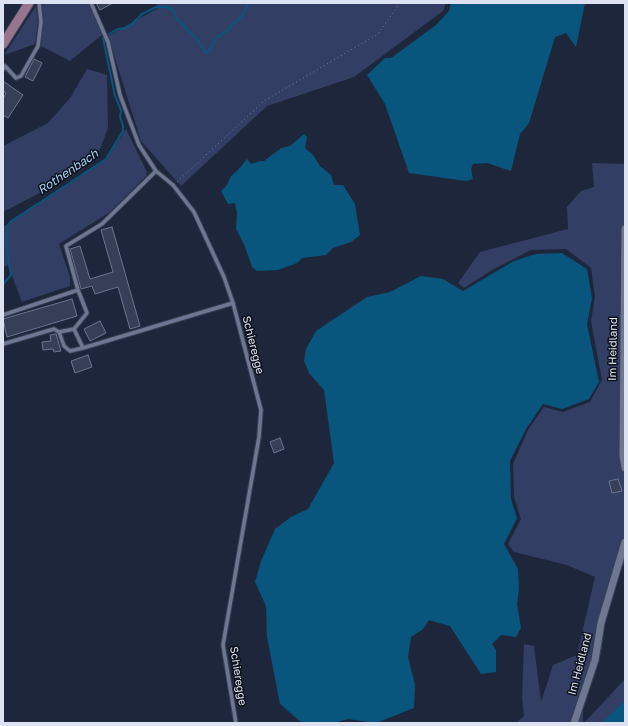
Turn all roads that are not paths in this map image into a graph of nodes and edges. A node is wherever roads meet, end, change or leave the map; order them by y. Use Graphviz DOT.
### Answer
graph roads {
  1 [pos="29,3"];
  2 [pos="39,3"];
  3 [pos="91,3"];
  4 [pos="3,44"];
  5 [pos="4,66"];
  6 [pos="156,171"];
  7 [pos="625,229"];
  8 [pos="78,290"];
  9 [pos="233,303"];
  10 [pos="3,315"];
  11 [pos="74,329"];
  12 [pos="59,332"];
  13 [pos="3,344"];
  14 [pos="83,348"];
  15 [pos="625,468"];
  16 [pos="625,542"];
  17 [pos="236,723"];
  18 [pos="574,723"];
  1 -- 4 [label="street"];
  2 -- 5 [label="lane"];
  3 -- 6 [label="lane, Schieregge"];
  6 -- 8 [label="lane"];
  6 -- 9 [label="lane, Schieregge"];
  7 -- 15 [label="street, Im Heidland"];
  8 -- 10 [label="lane"];
  8 -- 11 [label="lane"];
  9 -- 14 [label="lane"];
  9 -- 17 [label="lane, Schieregge"];
  11 -- 12 [label="lane"];
  11 -- 14 [label="lane"];
  12 -- 13 [label="lane"];
  12 -- 14 [label="lane"];
  16 -- 18 [label="street, Im Heidland"];
}
